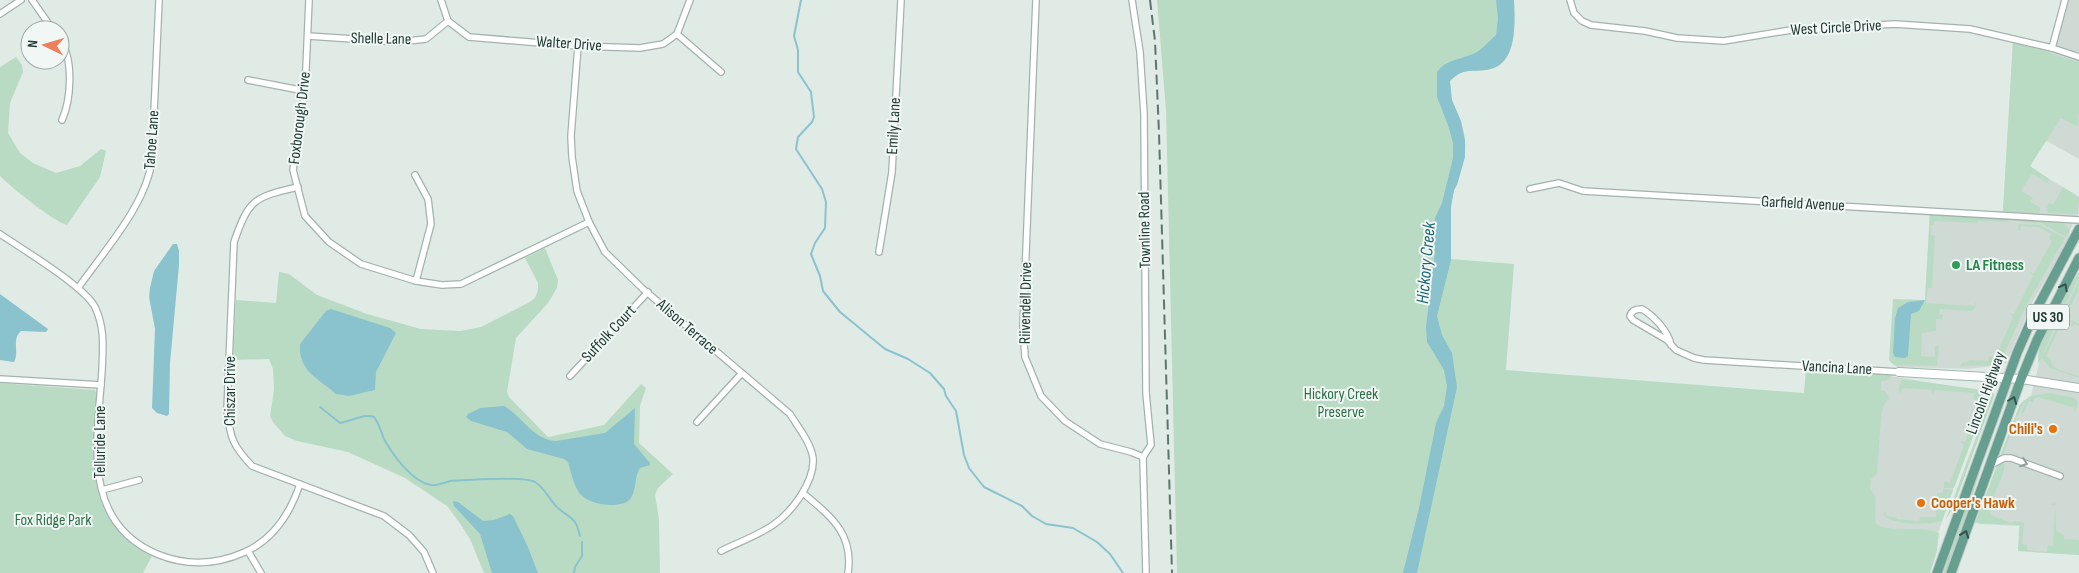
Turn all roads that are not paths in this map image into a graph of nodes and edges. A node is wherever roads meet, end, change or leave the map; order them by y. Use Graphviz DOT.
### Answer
graph roads {
  1 [pos="21,0"];
  2 [pos="32,0"];
  3 [pos="159,0"];
  4 [pos="309,0"];
  5 [pos="441,0"];
  6 [pos="690,0"];
  7 [pos="900,0"];
  8 [pos="1036,0"];
  9 [pos="1132,0"];
  10 [pos="1570,0"];
  11 [pos="2065,0"];
  12 [pos="0,14"];
  13 [pos="46,20"];
  14 [pos="448,21"];
  15 [pos="677,34"];
  16 [pos="308,36"];
  17 [pos="578,46"];
  18 [pos="2052,48"];
  19 [pos="2079,57"];
  20 [pos="69,70"];
  21 [pos="721,72"];
  22 [pos="248,80"];
  23 [pos="305,91"];
  24 [pos="62,120"];
  25 [pos="415,175"];
  26 [pos="298,187"];
  27 [pos="1530,189"];
  28 [pos="2079,220"];
  29 [pos="588,222"];
  30 [pos="2079,229"];
  31 [pos="0,234"];
  32 [pos="880,252"];
  33 [pos="2079,258"];
  34 [pos="416,280"];
  35 [pos="78,288"];
  36 [pos="648,292"];
  37 [pos="1671,345"];
  38 [pos="1899,372"];
  39 [pos="742,373"];
  40 [pos="570,376"];
  41 [pos="2007,378"];
  42 [pos="0,379"];
  43 [pos="2022,379"];
  44 [pos="101,385"];
  45 [pos="2079,388"];
  46 [pos="697,422"];
  47 [pos="1142,457"];
  48 [pos="1989,466"];
  49 [pos="2060,476"];
  50 [pos="139,480"];
  51 [pos="300,484"];
  52 [pos="102,490"];
  53 [pos="802,493"];
  54 [pos="248,551"];
  55 [pos="721,551"];
  56 [pos="261,573"];
  57 [pos="434,573"];
  58 [pos="848,573"];
  59 [pos="1146,573"];
  60 [pos="1937,573"];
  61 [pos="1951,573"];
  1 -- 12 [label="street"];
  2 -- 13 [label="street"];
  3 -- 35 [label="street, Tahoe Lane"];
  4 -- 16 [label="street, Foxborough Drive"];
  5 -- 14 [label="street"];
  6 -- 15 [label="street"];
  7 -- 32 [label="street, Emily Lane"];
  8 -- 47 [label="street, Riivendell Drive"];
  9 -- 47 [label="street, Townline Road"];
  10 -- 18 [label="street, West Circle Drive"];
  11 -- 18 [label="street"];
  14 -- 16 [label="street, Shelle Lane"];
  14 -- 17 [label="street, Walter Drive"];
  15 -- 17 [label="street, Walter Drive"];
  15 -- 21 [label="street"];
  16 -- 23 [label="street, Foxborough Drive"];
  17 -- 29 [label="street, Alison Terrace"];
  18 -- 19 [label="street, West Circle Drive"];
  20 -- 24 [label="street"];
  22 -- 23 [label="street"];
  23 -- 26 [label="street, Foxborough Drive"];
  25 -- 34 [label="street"];
  26 -- 34 [label="street, Foxborough Drive"];
  26 -- 51 [label="street, Chiszar Drive"];
  27 -- 28 [label="street, Garfield Avenue"];
  29 -- 34 [label="street, Foxborough Drive"];
  29 -- 36 [label="street, Alison Terrace"];
  30 -- 41 [label="main road, Lincoln Highway / US 30"];
  31 -- 35 [label="street, Telluride Lane"];
  43 -- 33 [label="main road, Lincoln Highway / US 30, one-way"];
  35 -- 44 [label="street, Telluride Lane"];
  36 -- 39 [label="street, Alison Terrace"];
  36 -- 40 [label="street, Suffolk Court"];
  37 -- 37 [label="street, Vancina Lane"];
  37 -- 38 [label="street, Vancina Lane"];
  38 -- 41 [label="street, Vancina Lane"];
  39 -- 46 [label="street"];
  39 -- 53 [label="street, Alison Terrace"];
  41 -- 43 [label="street, Vancina Lane"];
  41 -- 60 [label="main road, Lincoln Highway / US 30"];
  42 -- 44 [label="street"];
  43 -- 45 [label="street, Vancina Lane"];
  48 -- 43 [label="main road, Lincoln Highway / US 30, one-way"];
  44 -- 52 [label="street, Telluride Lane"];
  47 -- 59 [label="street"];
  48 -- 49 [label="street, one-way"];
  61 -- 48 [label="main road, Lincoln Highway / US 30, one-way"];
  50 -- 52 [label="street"];
  51 -- 54 [label="street, Telluride Lane"];
  51 -- 57 [label="street, Chiszar Drive"];
  52 -- 54 [label="street, Telluride Lane"];
  53 -- 55 [label="street, Alison Terrace"];
  53 -- 58 [label="street"];
  54 -- 56 [label="street"];
}
